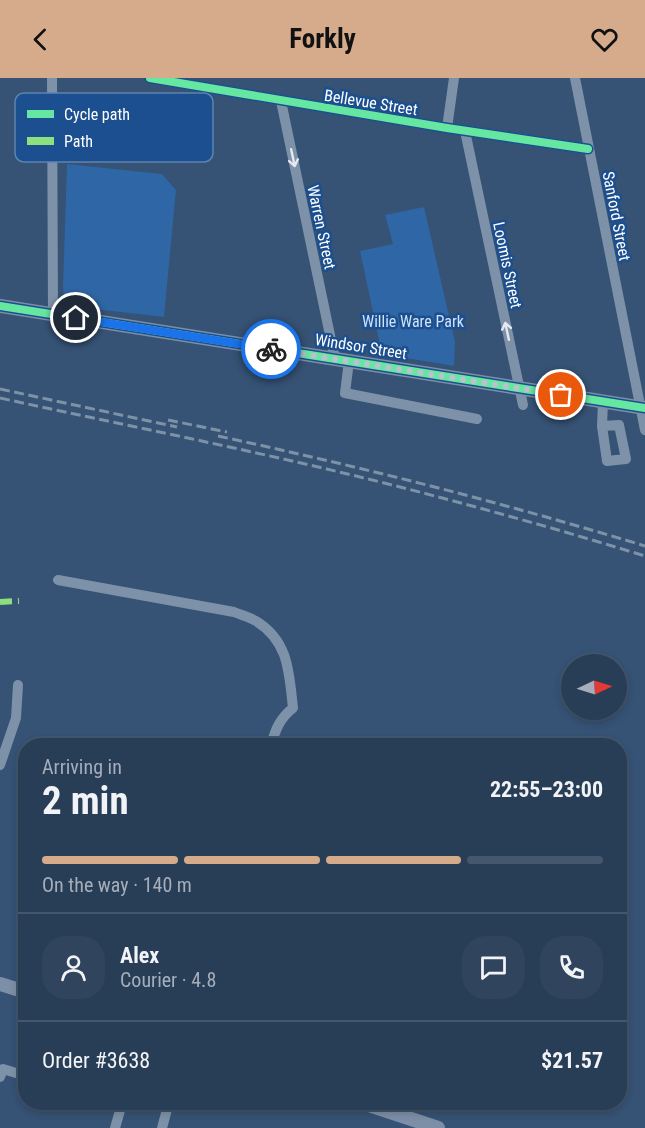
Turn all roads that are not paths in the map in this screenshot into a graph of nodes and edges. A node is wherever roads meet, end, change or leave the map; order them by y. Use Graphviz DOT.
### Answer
graph roads {
  1 [pos="52,78"];
  2 [pos="150,78"];
  3 [pos="454,78"];
  4 [pos="575,78"];
  5 [pos="52,93"];
  6 [pos="280,101"];
  7 [pos="447,128"];
  8 [pos="465,131"];
  9 [pos="588,149"];
  10 [pos="52,162"];
  11 [pos="0,306"];
  12 [pos="53,315"];
  13 [pos="342,360"];
  14 [pos="519,388"];
  15 [pos="603,402"];
  16 [pos="523,405"];
  17 [pos="643,408"];
  18 [pos="477,419"];
  19 [pos="602,426"];
  20 [pos="645,430"];
  21 [pos="58,580"];
  22 [pos="18,685"];
  23 [pos="274,738"];
  24 [pos="0,765"];
  25 [pos="0,984"];
  26 [pos="18,990"];
  27 [pos="18,1074"];
  28 [pos="0,1077"];
  29 [pos="120,1110"];
  30 [pos="167,1110"];
  31 [pos="384,1110"];
  32 [pos="115,1128"];
  33 [pos="162,1128"];
  34 [pos="438,1128"];
  1 -- 5 [label="street"];
  2 -- 6 [label="street, Bellevue Street"];
  3 -- 7 [label="street"];
  4 -- 9 [label="street, Sanford Street"];
  6 -- 7 [label="street, Bellevue Street"];
  6 -- 13 [label="street, Warren Street, one-way"];
  7 -- 8 [label="street, Bellevue Street"];
  8 -- 9 [label="street, Bellevue Street"];
  14 -- 8 [label="street, Loomis Street, one-way"];
  9 -- 17 [label="street, Sanford Street"];
  10 -- 12 [label="street"];
  11 -- 12 [label="main road, Windsor Street"];
  12 -- 13 [label="main road, Windsor Street"];
  13 -- 14 [label="main road, Windsor Street"];
  13 -- 18 [label="street, Warren Street"];
  14 -- 15 [label="main road, Windsor Street"];
  14 -- 16 [label="street, Loomis Street"];
  15 -- 17 [label="main road, Windsor Street"];
  15 -- 19 [label="street"];
  17 -- 20 [label="street, Sanford Street"];
  21 -- 23 [label="street"];
  22 -- 24 [label="street"];
  25 -- 26 [label="main road"];
  27 -- 28 [label="street"];
  29 -- 32 [label="street"];
  30 -- 33 [label="street"];
  31 -- 34 [label="main road"];
}
